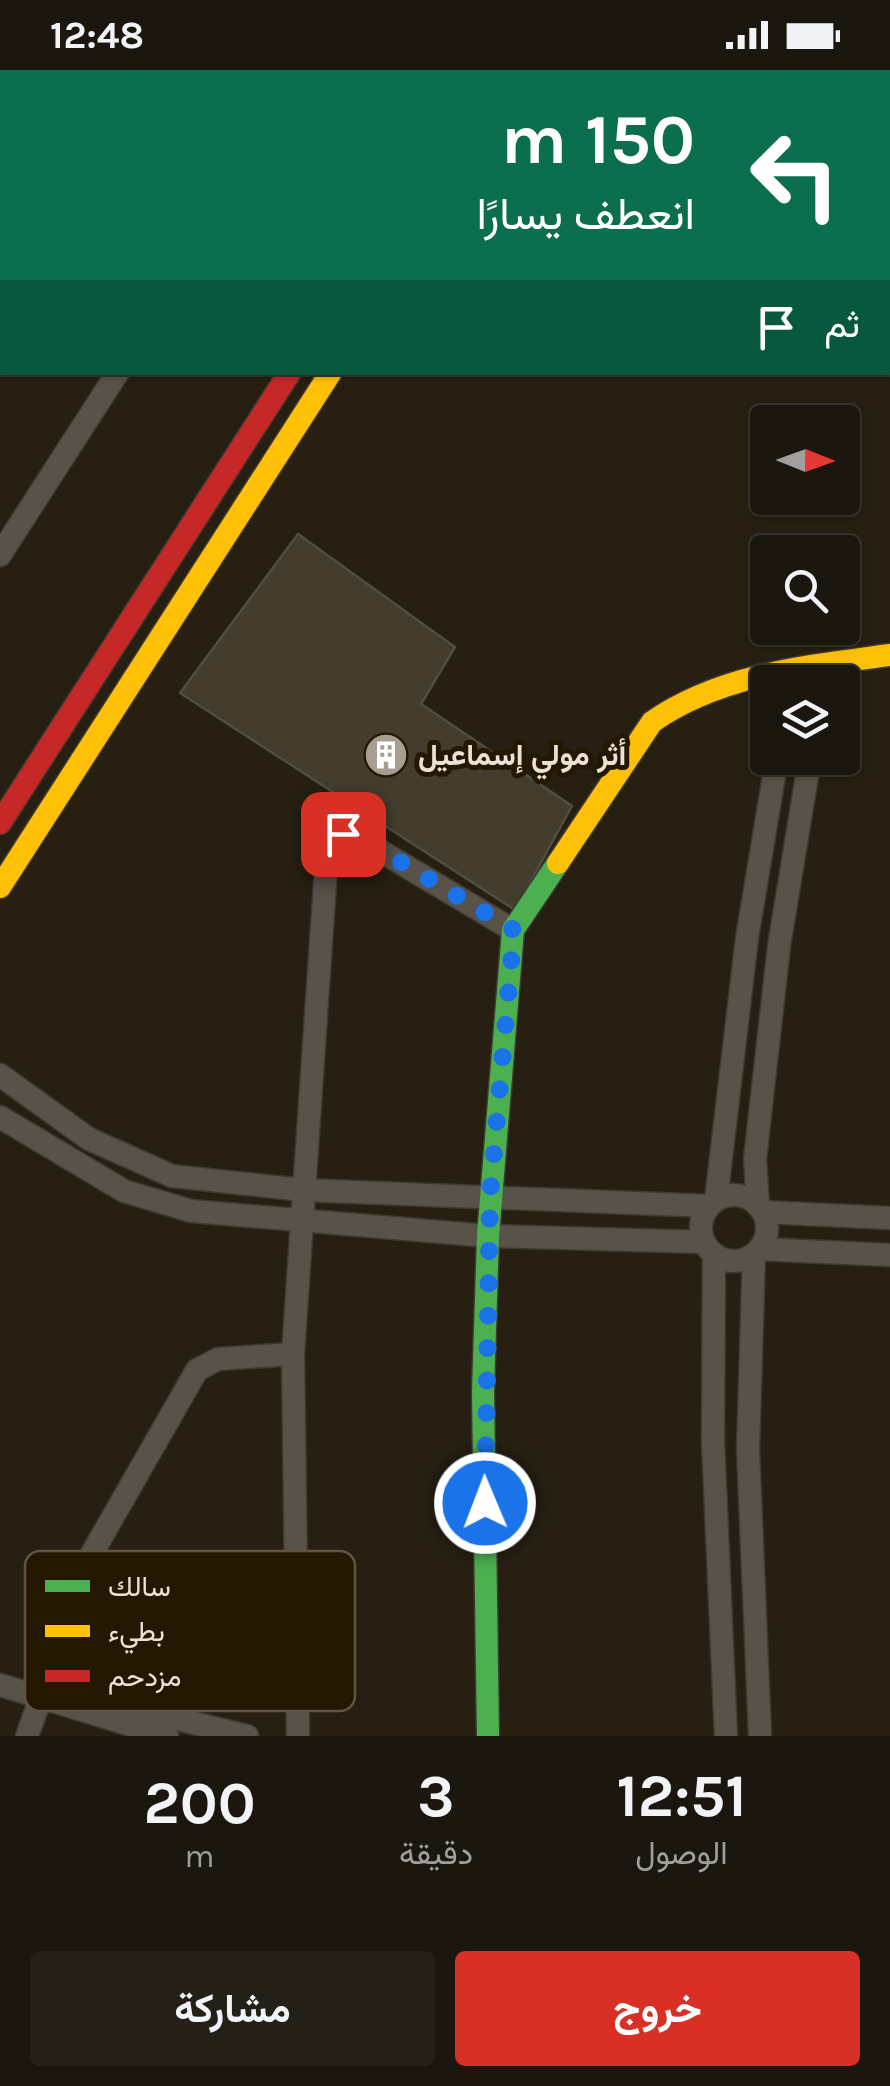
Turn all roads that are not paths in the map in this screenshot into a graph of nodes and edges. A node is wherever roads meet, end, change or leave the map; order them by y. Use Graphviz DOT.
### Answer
graph roads {
  1 [pos="116,375"];
  2 [pos="288,375"];
  3 [pos="329,375"];
  4 [pos="0,555"];
  5 [pos="890,655"];
  6 [pos="856,659"];
  7 [pos="842,665"];
  8 [pos="890,672"];
  9 [pos="750,685"];
  10 [pos="774,775"];
  11 [pos="807,775"];
  12 [pos="0,823"];
  13 [pos="0,887"];
  14 [pos="514,930"];
  15 [pos="0,1075"];
  16 [pos="0,1118"];
  17 [pos="137,1163"];
  18 [pos="303,1190"];
  19 [pos="124,1191"];
  20 [pos="490,1196"];
  21 [pos="712,1203"];
  22 [pos="761,1209"];
  23 [pos="890,1218"];
  24 [pos="301,1220"];
  25 [pos="488,1236"];
  26 [pos="709,1248"];
  27 [pos="757,1251"];
  28 [pos="890,1255"];
  29 [pos="294,1354"];
  30 [pos="93,1551"];
  31 [pos="296,1551"];
  32 [pos="0,1685"];
  33 [pos="25,1693"];
  34 [pos="36,1711"];
  35 [pos="84,1711"];
  36 [pos="162,1711"];
  37 [pos="298,1711"];
  38 [pos="27,1736"];
  39 [pos="167,1736"];
  40 [pos="247,1736"];
  41 [pos="298,1736"];
  42 [pos="488,1736"];
  43 [pos="726,1736"];
  44 [pos="760,1736"];
  1 -- 4 [label="street"];
  2 -- 12 [label="main road"];
  3 -- 13 [label="main road"];
  5 -- 6 [label="main road"];
  6 -- 7 [label="main road"];
  6 -- 8 [label="street"];
  9 -- 14 [label="main road"];
  10 -- 21 [label="street"];
  11 -- 22 [label="street"];
  14 -- 18 [label="street"];
  14 -- 20 [label="main road"];
  15 -- 17 [label="street"];
  16 -- 19 [label="street"];
  17 -- 18 [label="street"];
  17 -- 19 [label="street"];
  18 -- 20 [label="street"];
  18 -- 24 [label="street"];
  19 -- 24 [label="street"];
  20 -- 21 [label="street"];
  20 -- 25 [label="main road"];
  21 -- 22 [label="street"];
  21 -- 26 [label="street"];
  22 -- 23 [label="street"];
  22 -- 27 [label="street"];
  24 -- 25 [label="street"];
  24 -- 29 [label="street"];
  25 -- 26 [label="street"];
  25 -- 42 [label="main road"];
  26 -- 27 [label="street"];
  26 -- 43 [label="street"];
  27 -- 28 [label="street"];
  27 -- 44 [label="street"];
  29 -- 30 [label="street"];
  29 -- 31 [label="street"];
  32 -- 33 [label="street"];
  34 -- 38 [label="street"];
  35 -- 39 [label="street"];
  36 -- 40 [label="street"];
  37 -- 41 [label="street"];
}
